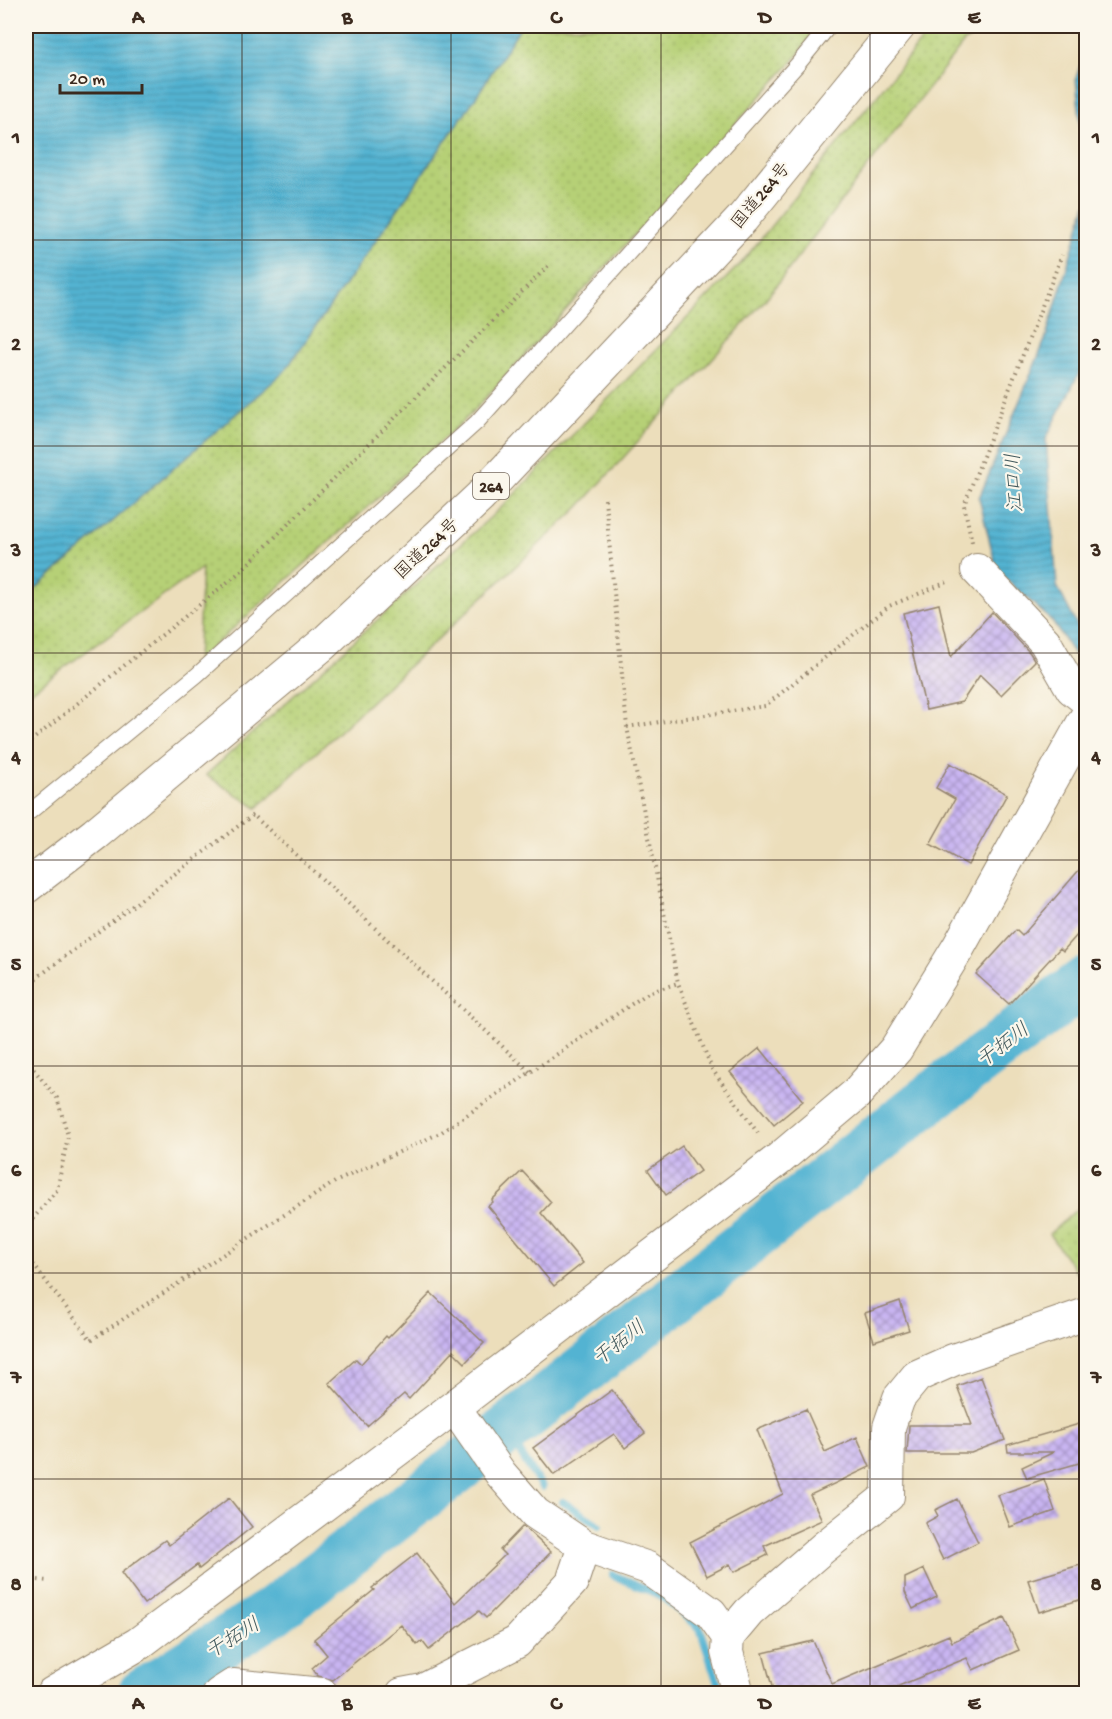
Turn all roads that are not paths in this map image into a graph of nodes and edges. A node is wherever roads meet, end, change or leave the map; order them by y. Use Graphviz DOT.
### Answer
graph roads {
  1 [pos="829,26"];
  2 [pos="899,26"];
  3 [pos="977,570"];
  4 [pos="1086,700"];
  5 [pos="1086,718"];
  6 [pos="26,815"];
  7 [pos="26,887"];
  8 [pos="1086,1314"];
  9 [pos="462,1419"];
  10 [pos="585,1546"];
  11 [pos="728,1637"];
  12 [pos="52,1694"];
  13 [pos="219,1694"];
  14 [pos="321,1694"];
  15 [pos="402,1694"];
  16 [pos="738,1694"];
  1 -- 6 [label="lane"];
  2 -- 7 [label="main road, 国道264号 / 264"];
  3 -- 4 [label="street"];
  5 -- 9 [label="main road"];
  8 -- 11 [label="street"];
  9 -- 10 [label="street"];
  9 -- 12 [label="main road"];
  10 -- 11 [label="street"];
  10 -- 15 [label="street"];
  11 -- 16 [label="street"];
  13 -- 14 [label="street"];
}
